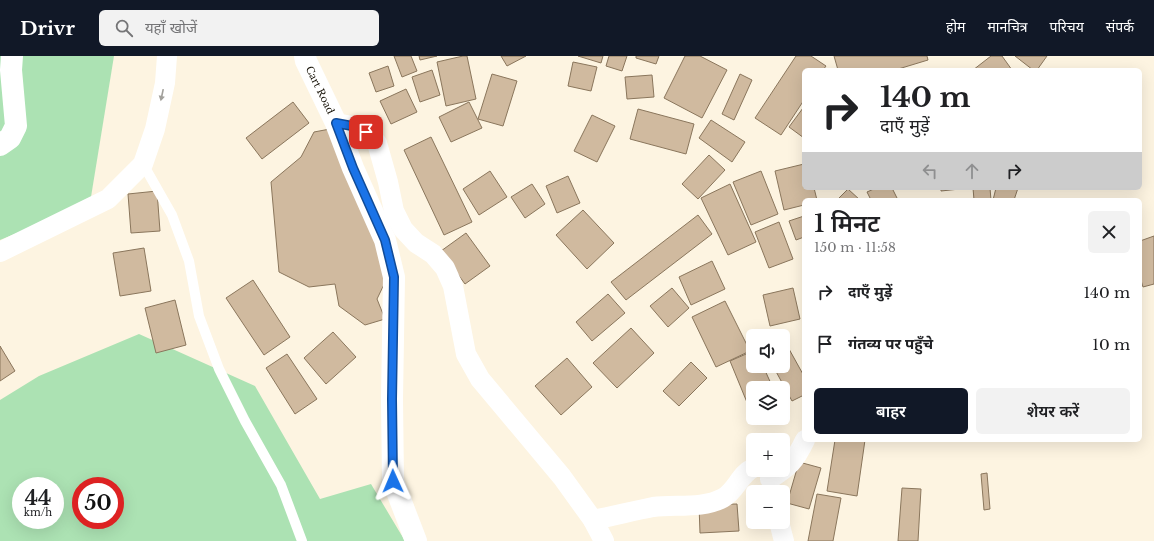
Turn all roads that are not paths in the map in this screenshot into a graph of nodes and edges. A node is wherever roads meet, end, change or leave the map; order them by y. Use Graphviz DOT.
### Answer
graph roads {
  1 [pos="12,56"];
  2 [pos="167,56"];
  3 [pos="305,56"];
  4 [pos="336,123"];
  5 [pos="0,145"];
  6 [pos="143,164"];
  7 [pos="0,252"];
  8 [pos="804,442"];
  9 [pos="746,472"];
  10 [pos="768,480"];
  11 [pos="593,520"];
  12 [pos="781,529"];
  13 [pos="302,541"];
  14 [pos="416,541"];
  15 [pos="604,541"];
  16 [pos="784,541"];
  1 -- 5 [label="main road"];
  2 -- 6 [label="street, one-way"];
  3 -- 4 [label="main road, Cart Road"];
  4 -- 11 [label="street"];
  4 -- 14 [label="main road, Cart Road"];
  6 -- 7 [label="street"];
  6 -- 13 [label="lane"];
  8 -- 10 [label="street"];
  9 -- 11 [label="street"];
  11 -- 15 [label="street"];
  12 -- 16 [label="street"];
}
